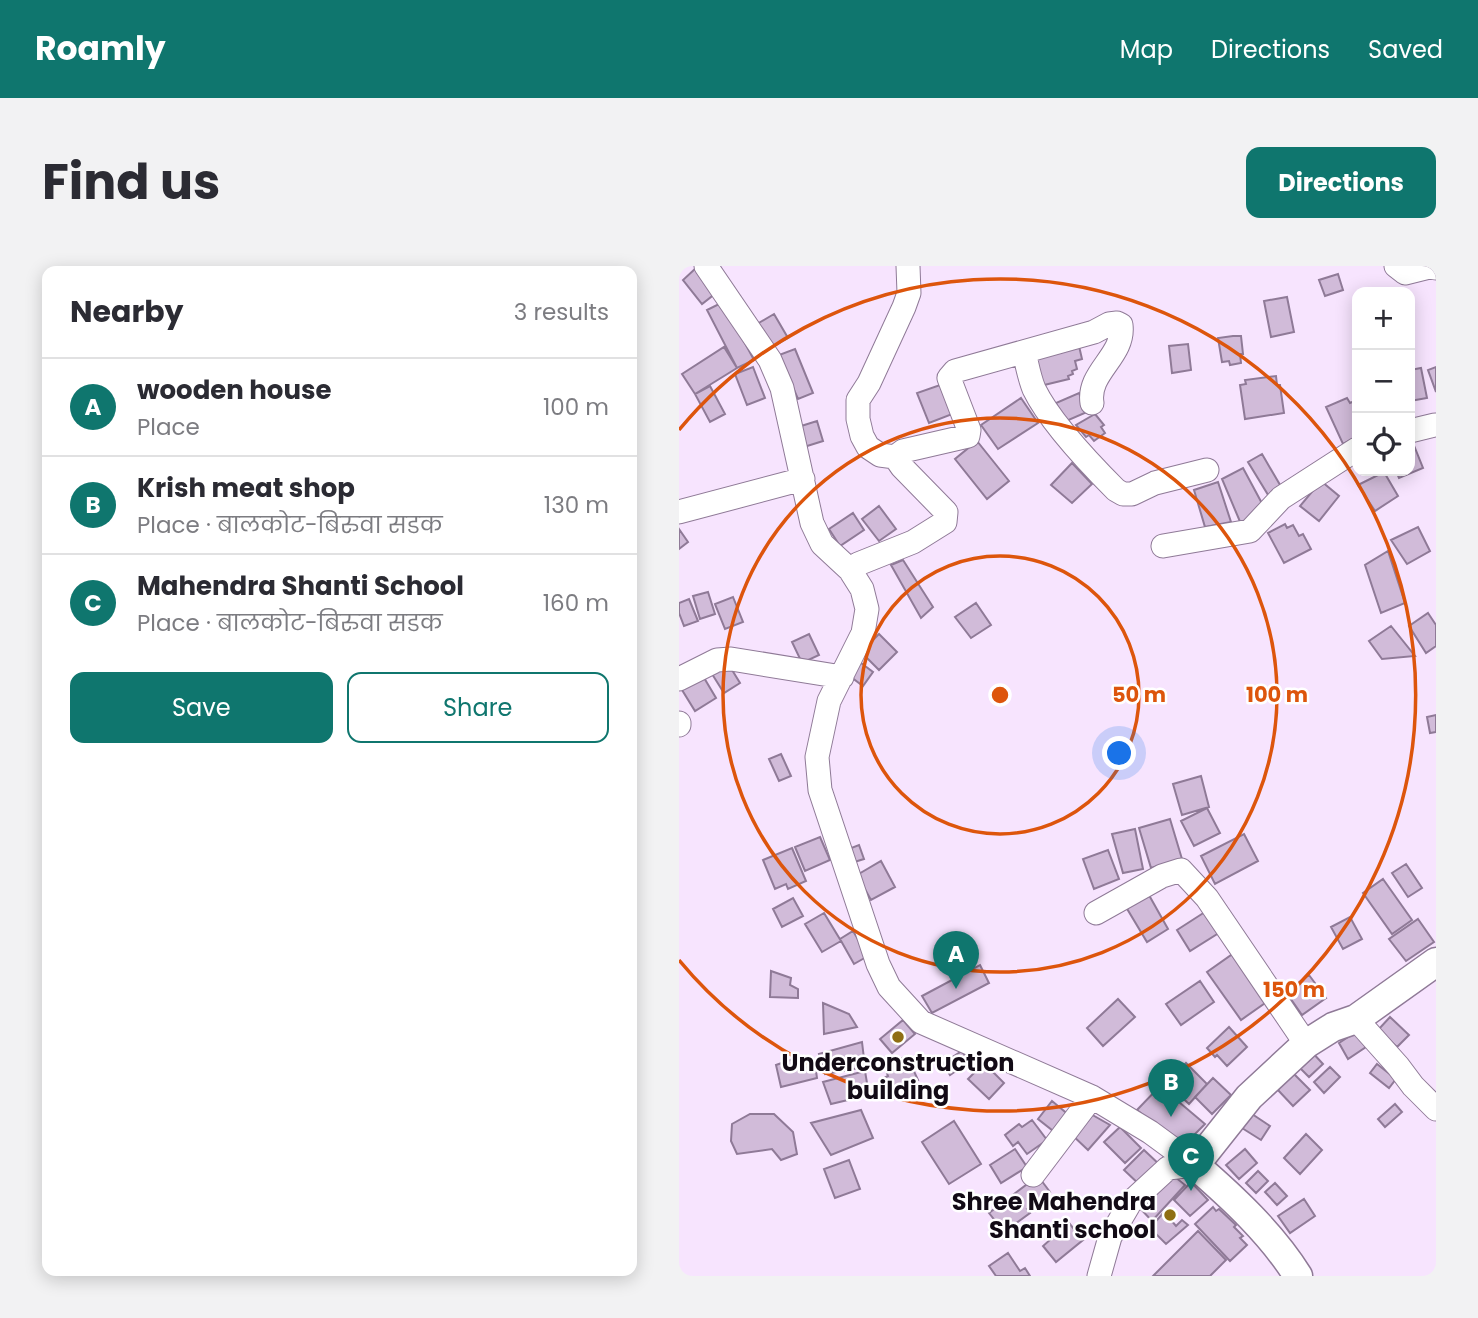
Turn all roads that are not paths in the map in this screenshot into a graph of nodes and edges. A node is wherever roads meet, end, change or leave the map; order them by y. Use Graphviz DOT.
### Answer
graph roads {
  1 [pos="706,266"];
  2 [pos="908,266"];
  3 [pos="1396,266"];
  4 [pos="1436,268"];
  5 [pos="1024,352"];
  6 [pos="1092,403"];
  7 [pos="1436,426"];
  8 [pos="1415,429"];
  9 [pos="1352,452"];
  10 [pos="895,457"];
  11 [pos="1207,470"];
  12 [pos="803,479"];
  13 [pos="679,512"];
  14 [pos="1163,546"];
  15 [pos="850,570"];
  16 [pos="842,677"];
  17 [pos="679,679"];
  18 [pos="1096,913"];
  19 [pos="1436,962"];
  20 [pos="1356,1019"];
  21 [pos="1306,1044"];
  22 [pos="1092,1097"];
  23 [pos="1436,1109"];
  24 [pos="1195,1164"];
  25 [pos="1033,1175"];
  26 [pos="1099,1276"];
  27 [pos="1298,1276"];
  1 -- 12 [label="street"];
  2 -- 10 [label="street"];
  3 -- 4 [label="street"];
  5 -- 6 [label="street"];
  5 -- 10 [label="street"];
  5 -- 11 [label="street"];
  7 -- 8 [label="street"];
  9 -- 14 [label="street"];
  10 -- 15 [label="street"];
  12 -- 13 [label="street"];
  12 -- 15 [label="street"];
  15 -- 16 [label="street"];
  16 -- 17 [label="street"];
  16 -- 22 [label="street"];
  18 -- 21 [label="street"];
  19 -- 20 [label="main road"];
  20 -- 21 [label="main road"];
  20 -- 23 [label="street"];
  21 -- 24 [label="main road"];
  22 -- 24 [label="street"];
  22 -- 25 [label="street"];
  24 -- 26 [label="street"];
  24 -- 27 [label="main road"];
}
